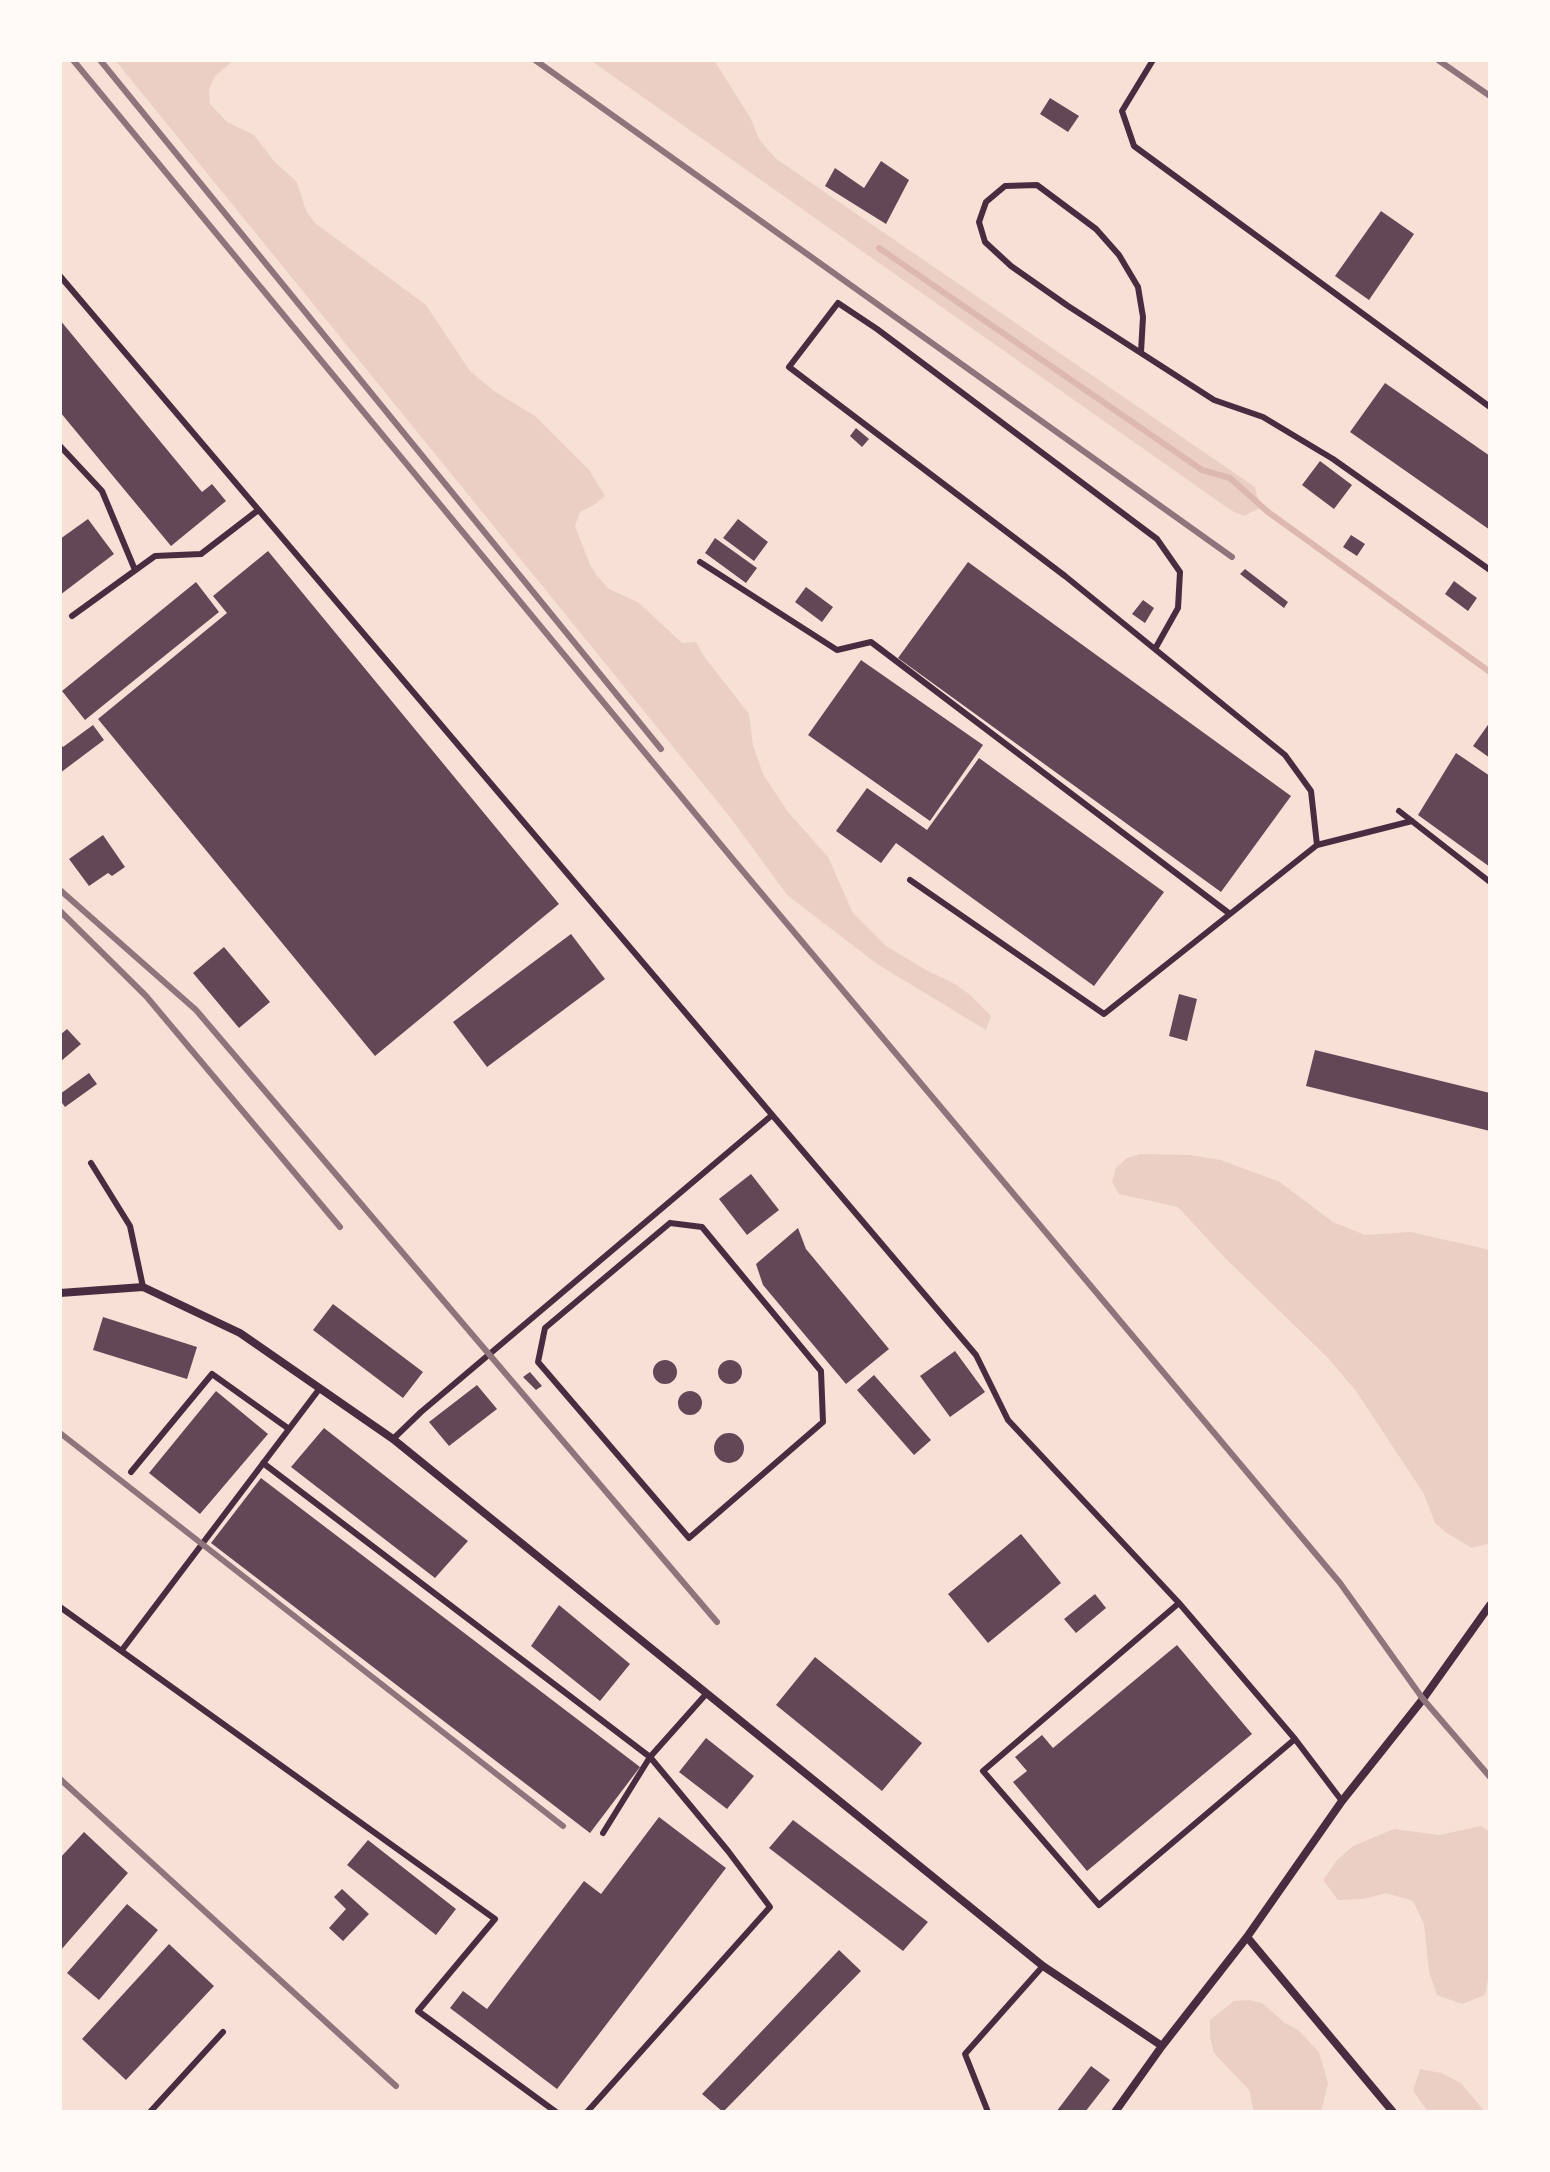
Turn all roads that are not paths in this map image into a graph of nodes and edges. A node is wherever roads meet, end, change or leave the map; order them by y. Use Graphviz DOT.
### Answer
graph roads {
  1 [pos="1153,60"];
  2 [pos="60,276"];
  3 [pos="1141,352"];
  4 [pos="1490,407"];
  5 [pos="60,446"];
  6 [pos="257,511"];
  7 [pos="700,562"];
  8 [pos="135,570"];
  9 [pos="1490,570"];
  10 [pos="72,616"];
  11 [pos="1155,649"];
  12 [pos="1399,811"];
  13 [pos="1412,821"];
  14 [pos="1317,845"];
  15 [pos="910,880"];
  16 [pos="1490,882"];
  17 [pos="1230,914"];
  18 [pos="771,1116"];
  19 [pos="91,1163"];
  20 [pos="143,1287"];
  21 [pos="60,1293"];
  22 [pos="545,1328"];
  23 [pos="320,1388"];
  24 [pos="289,1429"];
  25 [pos="393,1439"];
  26 [pos="263,1463"];
  27 [pos="131,1472"];
  28 [pos="1179,1603"];
  29 [pos="1490,1605"];
  30 [pos="60,1607"];
  31 [pos="122,1650"];
  32 [pos="707,1693"];
  33 [pos="1295,1739"];
  34 [pos="650,1757"];
  35 [pos="1342,1801"];
  36 [pos="603,1833"];
  37 [pos="1247,1937"];
  38 [pos="1043,1966"];
  39 [pos="223,2032"];
  40 [pos="1162,2046"];
  41 [pos="150,2112"];
  42 [pos="556,2112"];
  43 [pos="587,2112"];
  44 [pos="988,2112"];
  45 [pos="1115,2112"];
  46 [pos="1393,2112"];
  1 -- 4 [label="lane"];
  2 -- 6 [label="lane"];
  3 -- 3 [label="lane"];
  3 -- 9 [label="lane"];
  5 -- 8 [label="lane"];
  6 -- 8 [label="lane"];
  6 -- 18 [label="lane"];
  7 -- 17 [label="lane"];
  8 -- 10 [label="lane"];
  11 -- 11 [label="lane"];
  11 -- 14 [label="lane"];
  12 -- 13 [label="lane"];
  13 -- 14 [label="lane"];
  13 -- 16 [label="lane"];
  14 -- 17 [label="lane"];
  15 -- 17 [label="lane"];
  18 -- 25 [label="lane"];
  18 -- 28 [label="lane"];
  19 -- 20 [label="lane"];
  20 -- 21 [label="street"];
  20 -- 23 [label="street"];
  22 -- 22 [label="lane"];
  23 -- 24 [label="lane"];
  23 -- 25 [label="street"];
  24 -- 26 [label="lane"];
  24 -- 27 [label="lane"];
  25 -- 32 [label="street"];
  26 -- 31 [label="lane"];
  26 -- 34 [label="lane"];
  28 -- 33 [label="lane"];
  28 -- 33 [label="lane"];
  29 -- 35 [label="street"];
  30 -- 31 [label="lane"];
  31 -- 42 [label="lane"];
  32 -- 34 [label="lane"];
  32 -- 38 [label="street"];
  33 -- 35 [label="lane"];
  34 -- 36 [label="lane"];
  34 -- 43 [label="lane"];
  35 -- 37 [label="street"];
  37 -- 40 [label="street"];
  37 -- 46 [label="street"];
  38 -- 40 [label="street"];
  38 -- 44 [label="lane"];
  39 -- 41 [label="lane"];
  40 -- 45 [label="street"];
}
